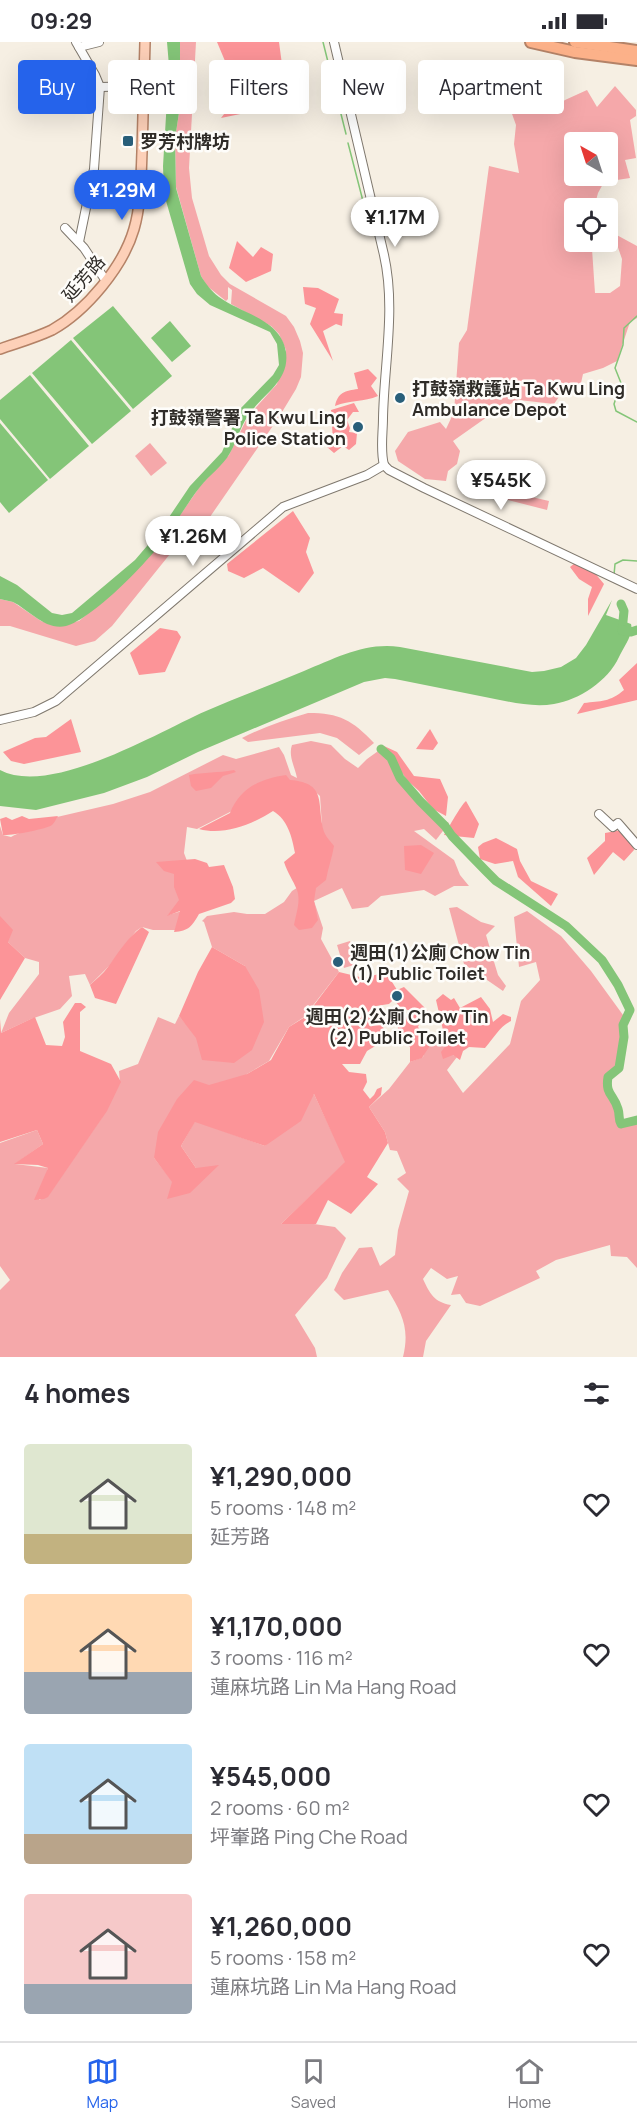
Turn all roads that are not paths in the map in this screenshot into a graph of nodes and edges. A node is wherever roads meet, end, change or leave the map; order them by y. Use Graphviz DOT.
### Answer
graph roads {
  1 [pos="99,42"];
  2 [pos="145,42"];
  3 [pos="334,42"];
  4 [pos="531,42"];
  5 [pos="575,42"];
  6 [pos="78,45"];
  7 [pos="637,51"];
  8 [pos="145,60"];
  9 [pos="637,60"];
  10 [pos="100,87"];
  11 [pos="108,87"];
  12 [pos="143,114"];
  13 [pos="65,228"];
  14 [pos="79,242"];
  15 [pos="106,281"];
  16 [pos="0,349"];
  17 [pos="384,465"];
  18 [pos="637,589"];
  19 [pos="27,714"];
  20 [pos="0,715"];
  21 [pos="0,720"];
  22 [pos="599,814"];
  23 [pos="637,845"];
  1 -- 6 [label="street"];
  2 -- 8 [label="main road, 延芳路"];
  3 -- 17 [label="street"];
  4 -- 9 [label="highway"];
  5 -- 7 [label="highway"];
  6 -- 10 [label="street"];
  10 -- 11 [label="street"];
  10 -- 14 [label="street"];
  12 -- 15 [label="main road, 延芳路"];
  13 -- 14 [label="street"];
  14 -- 15 [label="street"];
  15 -- 16 [label="main road, 延芳路"];
  17 -- 18 [label="street"];
  17 -- 19 [label="street"];
  19 -- 20 [label="street"];
  19 -- 21 [label="street"];
  22 -- 23 [label="street"];
}
